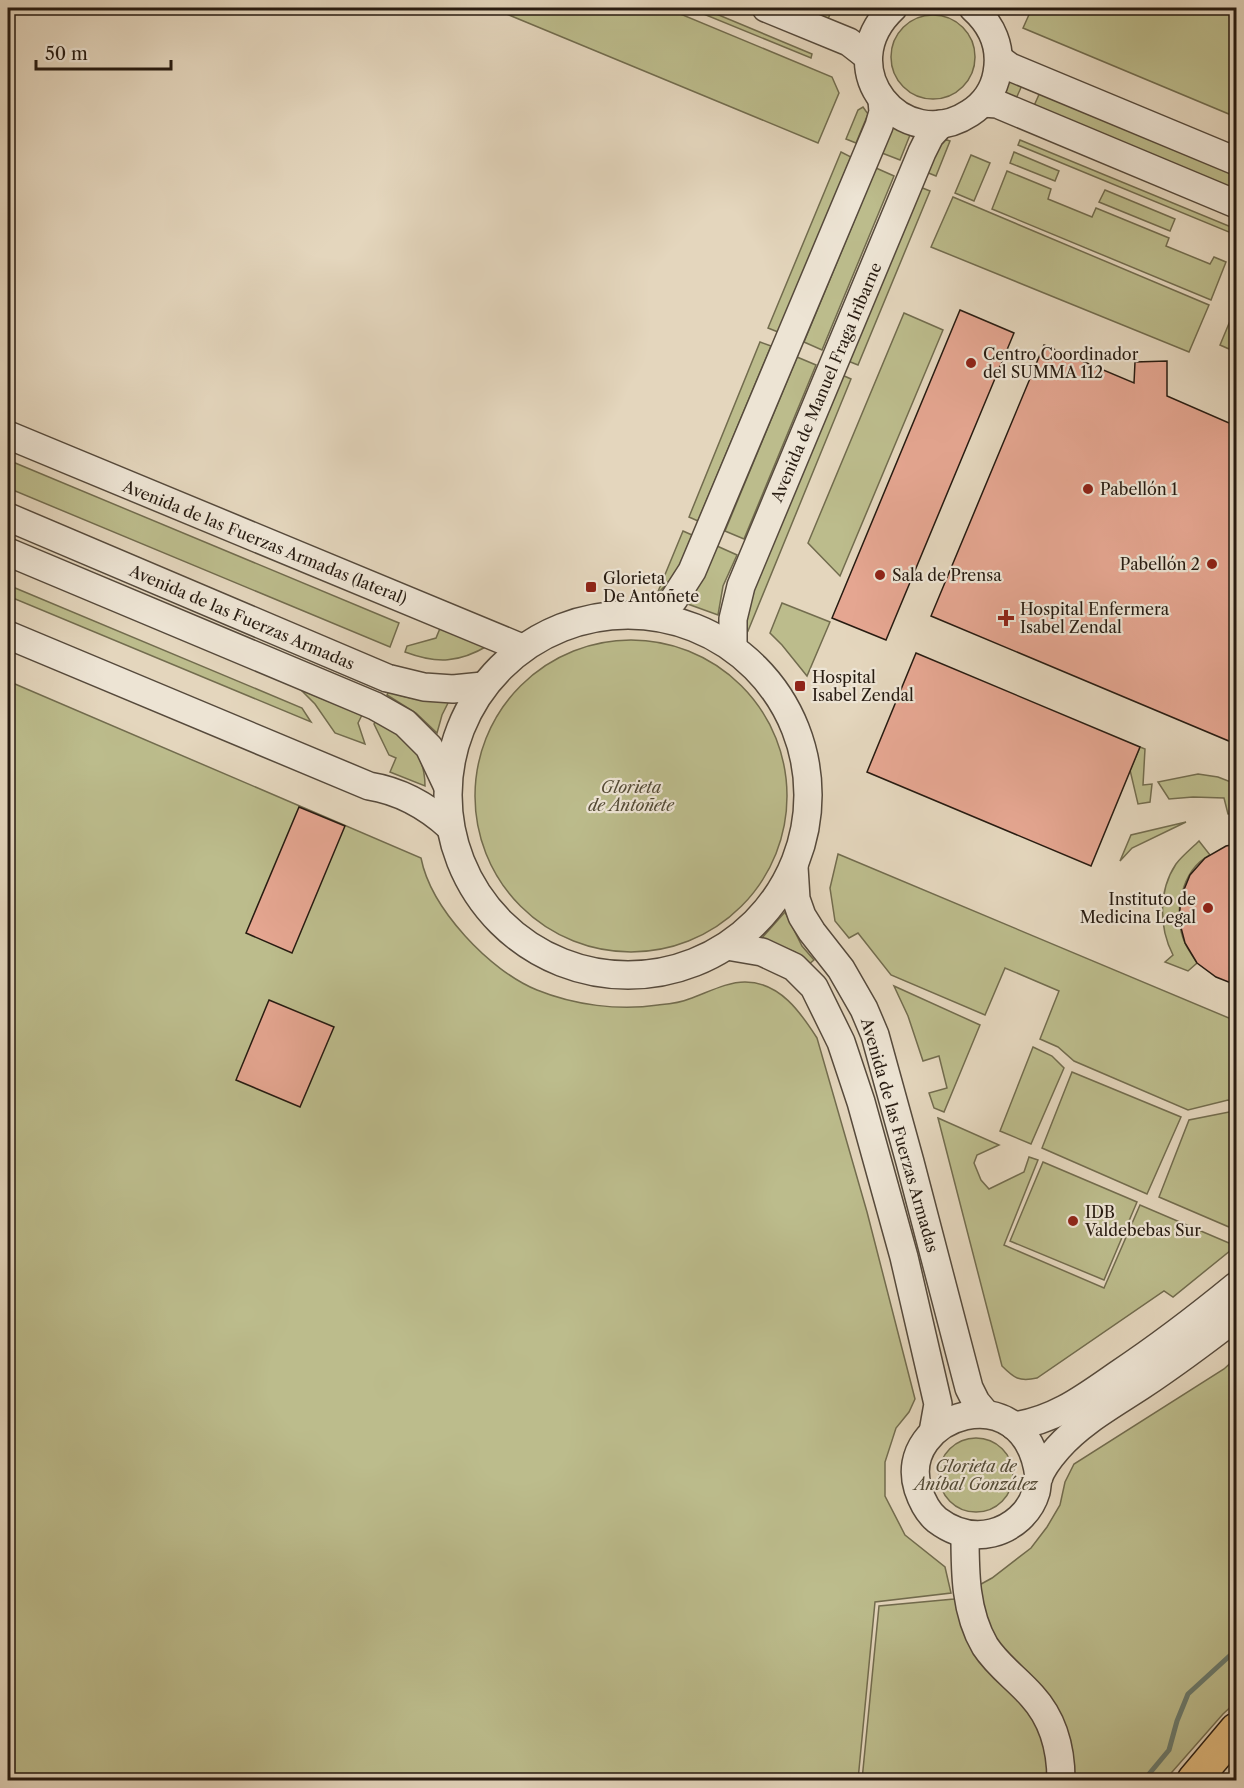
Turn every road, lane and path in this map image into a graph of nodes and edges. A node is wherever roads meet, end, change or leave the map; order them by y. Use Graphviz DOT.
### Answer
graph roads {
  1 [pos="765,8"];
  2 [pos="884,9"];
  3 [pos="984,14"];
  4 [pos="867,56"];
  5 [pos="999,59"];
  6 [pos="882,100"];
  7 [pos="983,103"];
  8 [pos="941,124"];
  9 [pos="1236,161"];
  10 [pos="1236,204"];
  11 [pos="8,435"];
  12 [pos="8,517"];
  13 [pos="8,552"];
  14 [pos="658,617"];
  15 [pos="8,635"];
  16 [pos="522,648"];
  17 [pos="733,648"];
  18 [pos="483,686"];
  19 [pos="447,784"];
  20 [pos="450,827"];
  21 [pos="794,867"];
  22 [pos="727,946"];
  23 [pos="1236,1286"];
  24 [pos="1236,1317"];
  25 [pos="986,1414"];
  26 [pos="1014,1426"];
  27 [pos="933,1432"];
  28 [pos="1039,1477"];
  29 [pos="965,1534"];
  30 [pos="1236,1730"];
  31 [pos="1061,1780"];
  32 [pos="1194,1780"];
  1 -- 4 [label="street"];
  2 -- 4 [label="street"];
  3 -- 5 [label="street"];
  4 -- 6 [label="street"];
  5 -- 7 [label="street"];
  5 -- 9 [label="street"];
  6 -- 8 [label="street"];
  6 -- 14 [label="street"];
  7 -- 8 [label="street"];
  7 -- 10 [label="street"];
  8 -- 17 [label="street, Avenida de Manuel Fraga Iribarne"];
  11 -- 16 [label="street, Avenida de las Fuerzas Armadas (lateral)"];
  12 -- 18 [label="street, Avenida de las Fuerzas Armadas"];
  13 -- 19 [label="street, Avenida de las Fuerzas Armadas"];
  14 -- 16 [label="street"];
  14 -- 17 [label="street"];
  15 -- 20 [label="street"];
  16 -- 18 [label="street"];
  17 -- 21 [label="street"];
  18 -- 19 [label="street"];
  19 -- 20 [label="street"];
  20 -- 22 [label="street"];
  21 -- 22 [label="street"];
  21 -- 25 [label="street, Avenida de las Fuerzas Armadas"];
  22 -- 27 [label="street, Avenida de las Fuerzas Armadas"];
  23 -- 26 [label="street"];
  24 -- 28 [label="street"];
  25 -- 26 [label="street"];
  25 -- 27 [label="street"];
  26 -- 28 [label="street"];
  27 -- 29 [label="street"];
  28 -- 29 [label="street"];
  29 -- 31 [label="street"];
  30 -- 32 [label="highway"];
}
